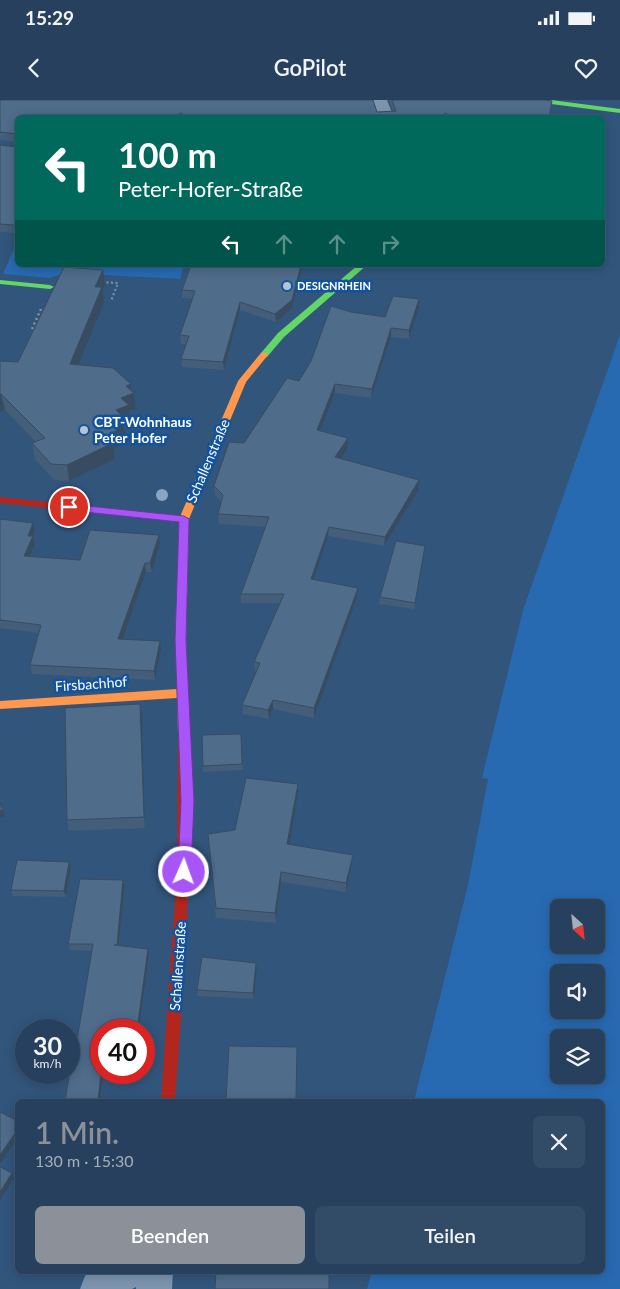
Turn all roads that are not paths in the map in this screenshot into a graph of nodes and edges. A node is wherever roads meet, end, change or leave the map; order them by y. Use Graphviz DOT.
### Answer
graph roads {
  1 [pos="379,100"];
  2 [pos="536,100"];
  3 [pos="620,111"];
  4 [pos="385,115"];
  5 [pos="361,267"];
  6 [pos="0,282"];
  7 [pos="50,287"];
  8 [pos="0,500"];
  9 [pos="184,519"];
  10 [pos="184,693"];
  11 [pos="0,705"];
  12 [pos="168,1099"];
  13 [pos="122,1274"];
  14 [pos="156,1274"];
  15 [pos="98,1289"];
  16 [pos="154,1289"];
  1 -- 4 [label="street"];
  2 -- 3 [label="street"];
  5 -- 9 [label="street, Schallenstraße"];
  6 -- 7 [label="street"];
  8 -- 9 [label="street"];
  9 -- 10 [label="street, Schallenstraße"];
  10 -- 11 [label="street, Firsbachhof"];
  10 -- 12 [label="street, Schallenstraße"];
  13 -- 15 [label="street"];
  14 -- 16 [label="street"];
}
